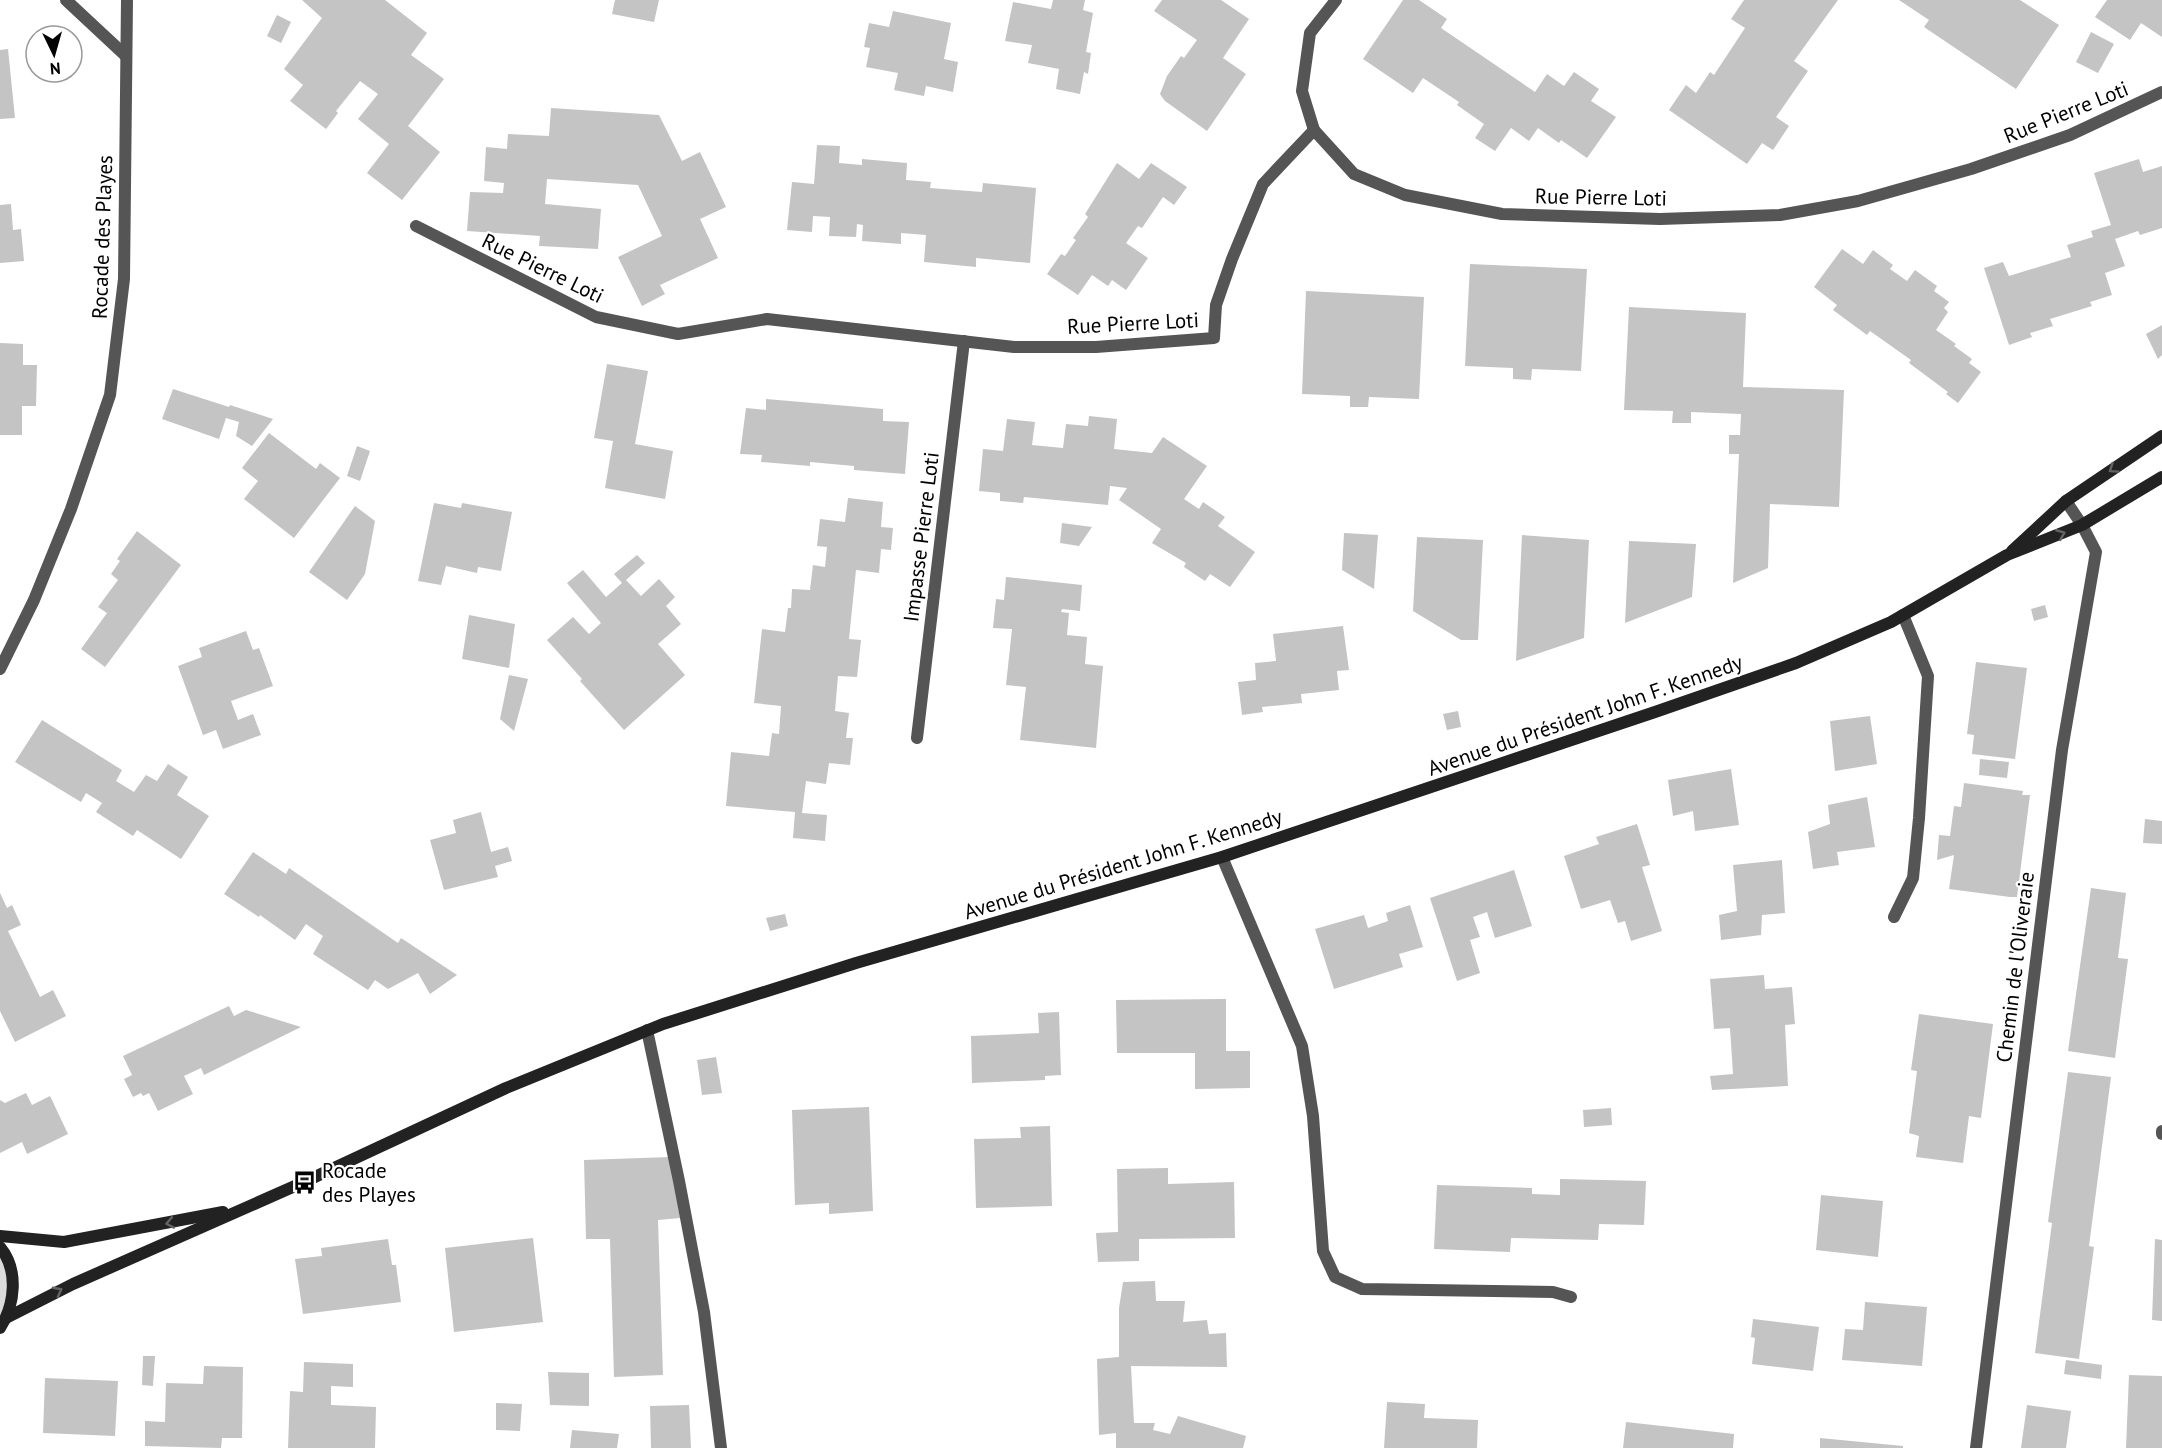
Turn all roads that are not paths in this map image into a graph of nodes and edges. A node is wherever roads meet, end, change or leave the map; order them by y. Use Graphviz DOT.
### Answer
graph roads {
  1 [pos="66,0"];
  2 [pos="127,0"];
  3 [pos="1336,0"];
  4 [pos="126,56"];
  5 [pos="2162,92"];
  6 [pos="1314,130"];
  7 [pos="416,226"];
  8 [pos="964,341"];
  9 [pos="2162,436"];
  10 [pos="2162,477"];
  11 [pos="2066,501"];
  12 [pos="2082,525"];
  13 [pos="2007,555"];
  14 [pos="1903,615"];
  15 [pos="0,669"];
  16 [pos="917,738"];
  17 [pos="1222,857"];
  18 [pos="1894,917"];
  19 [pos="647,1030"];
  20 [pos="248,1207"];
  21 [pos="0,1236"];
  22 [pos="0,1247"];
  23 [pos="1571,1297"];
  24 [pos="3,1323"];
  25 [pos="721,1448"];
  26 [pos="1976,1448"];
  1 -- 4 [label="street"];
  2 -- 4 [label="street, Rocade des Playes"];
  3 -- 6 [label="street"];
  4 -- 15 [label="street, Rocade des Playes"];
  5 -- 6 [label="street, Rue Pierre Loti"];
  6 -- 8 [label="street, Rue Pierre Loti"];
  7 -- 8 [label="street, Rue Pierre Loti"];
  8 -- 16 [label="street, Impasse Pierre Loti"];
  9 -- 11 [label="main road, Avenue du Président John F. Kennedy, one-way"];
  10 -- 12 [label="main road, Avenue du Président John F. Kennedy"];
  11 -- 12 [label="street, Chemin de l'Oliveraie"];
  11 -- 13 [label="main road, Avenue du Président John F. Kennedy"];
  13 -- 12 [label="main road, Avenue du Président John F. Kennedy, one-way"];
  12 -- 26 [label="street, Chemin de l'Oliveraie"];
  13 -- 14 [label="main road, Avenue du Président John F. Kennedy"];
  14 -- 17 [label="main road, Avenue du Président John F. Kennedy"];
  14 -- 18 [label="street"];
  17 -- 19 [label="main road, Avenue du Président John F. Kennedy"];
  17 -- 23 [label="street"];
  19 -- 20 [label="main road, Avenue du Président John F. Kennedy"];
  19 -- 25 [label="street"];
  20 -- 21 [label="main road, Avenue du Président John F. Kennedy, one-way"];
  24 -- 20 [label="main road, Avenue du Président John F. Kennedy, one-way"];
  22 -- 24 [label="main road"];
}
